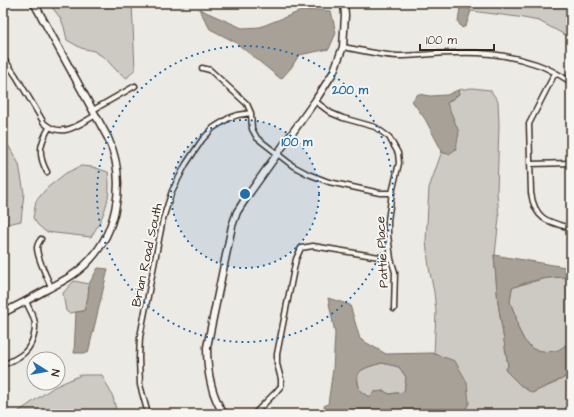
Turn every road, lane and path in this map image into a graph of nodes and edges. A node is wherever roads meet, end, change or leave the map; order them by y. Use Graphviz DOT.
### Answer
graph roads {
  1 [pos="34,3"];
  2 [pos="344,3"];
  3 [pos="343,47"];
  4 [pos="3,59"];
  5 [pos="202,68"];
  6 [pos="555,73"];
  7 [pos="571,82"];
  8 [pos="135,86"];
  9 [pos="315,101"];
  10 [pos="94,113"];
  11 [pos="251,113"];
  12 [pos="49,128"];
  13 [pos="277,154"];
  14 [pos="571,163"];
  15 [pos="530,164"];
  16 [pos="47,172"];
  17 [pos="392,193"];
  18 [pos="571,228"];
  19 [pos="41,239"];
  20 [pos="391,259"];
  21 [pos="51,287"];
  22 [pos="26,301"];
  23 [pos="394,309"];
  24 [pos="3,313"];
  25 [pos="3,365"];
  26 [pos="148,414"];
  27 [pos="224,414"];
  28 [pos="254,414"];
  1 -- 10 [label="street"];
  2 -- 3 [label="street"];
  3 -- 6 [label="street"];
  3 -- 9 [label="street"];
  4 -- 12 [label="street"];
  5 -- 11 [label="street"];
  6 -- 7 [label="street"];
  6 -- 15 [label="street"];
  8 -- 10 [label="street"];
  9 -- 13 [label="street"];
  9 -- 17 [label="street, Pattie Place"];
  10 -- 12 [label="street"];
  10 -- 21 [label="street"];
  11 -- 13 [label="street"];
  11 -- 26 [label="street, Brian Road South"];
  12 -- 16 [label="street"];
  13 -- 17 [label="street"];
  13 -- 27 [label="street"];
  14 -- 15 [label="street"];
  15 -- 18 [label="street"];
  17 -- 20 [label="street, Pattie Place"];
  19 -- 21 [label="street"];
  20 -- 23 [label="street, Pattie Place"];
  20 -- 28 [label="street"];
  21 -- 22 [label="street"];
  22 -- 24 [label="street"];
  22 -- 25 [label="street"];
}
